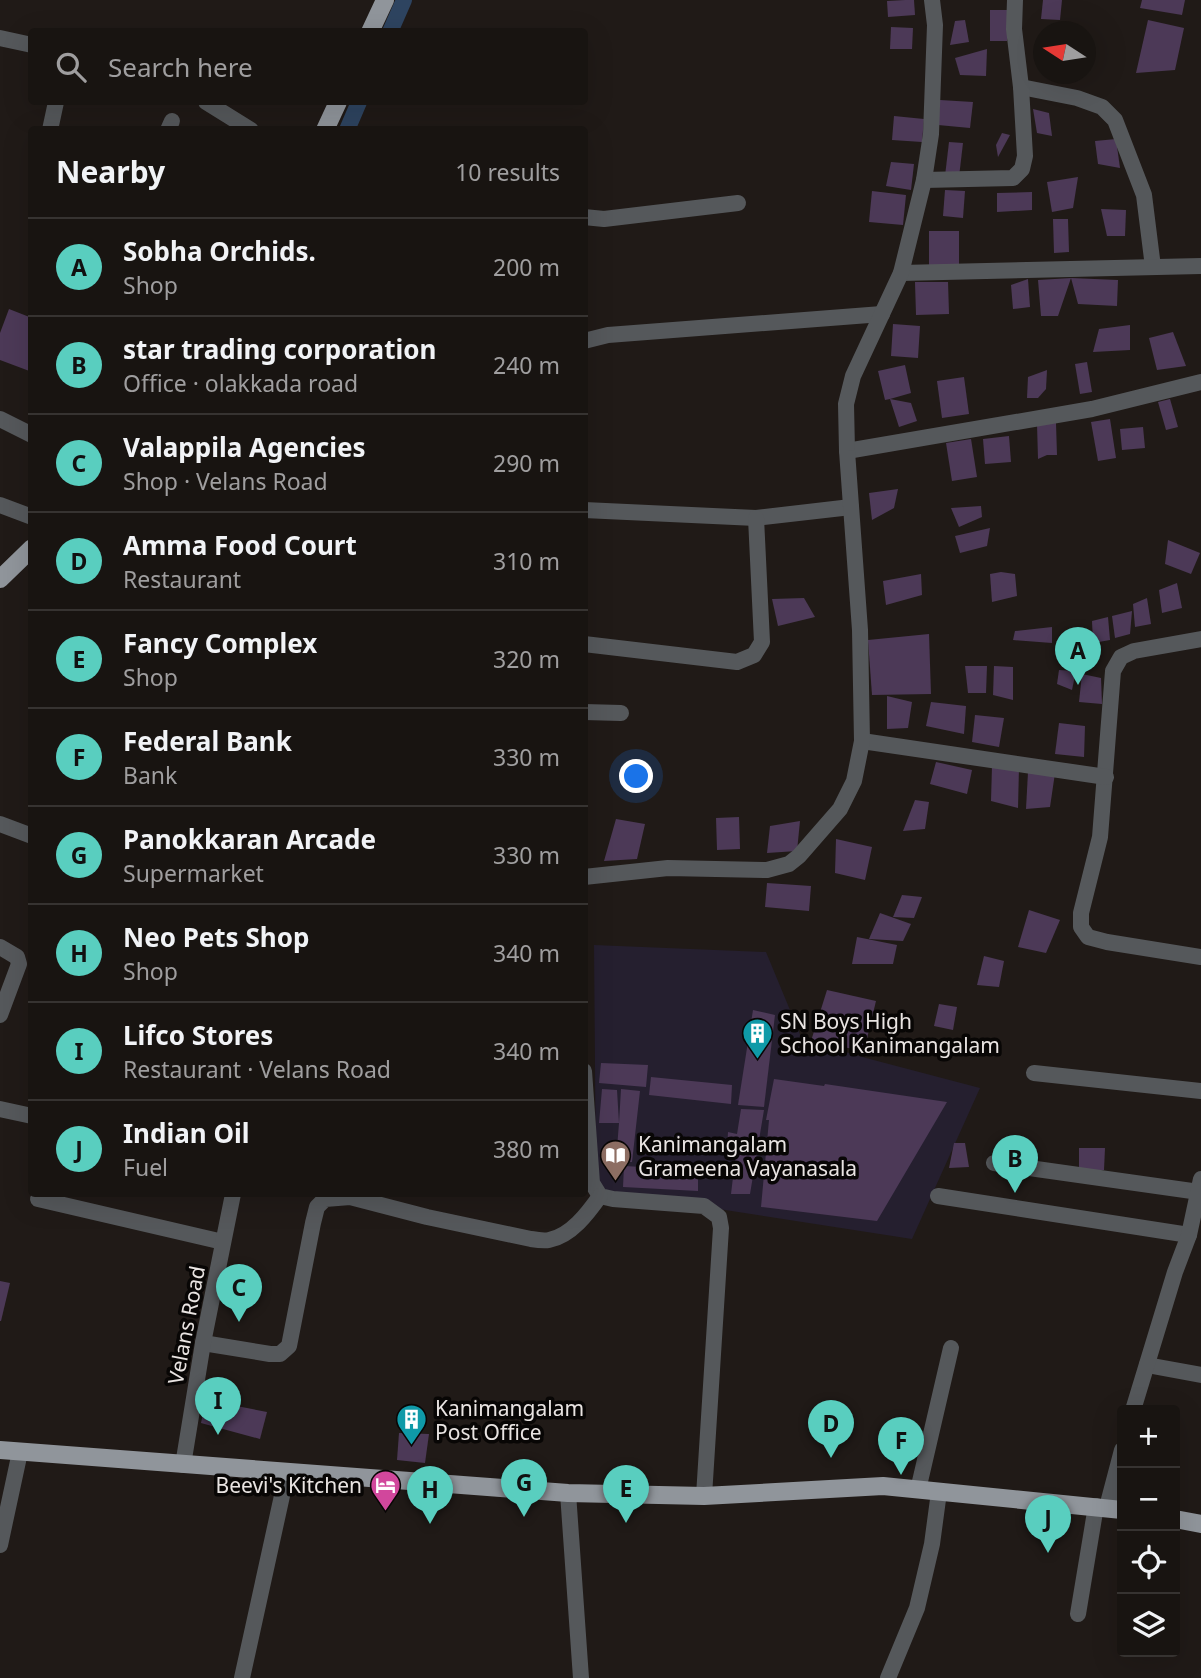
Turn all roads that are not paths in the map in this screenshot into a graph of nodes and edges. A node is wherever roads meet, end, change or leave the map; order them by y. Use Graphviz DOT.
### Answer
graph roads {
  1 [pos="933,0"];
  2 [pos="1015,0"];
  3 [pos="380,1"];
  4 [pos="371,28"];
  5 [pos="0,38"];
  6 [pos="28,43"];
  7 [pos="1021,87"];
  8 [pos="55,105"];
  9 [pos="211,105"];
  10 [pos="337,105"];
  11 [pos="51,126"];
  12 [pos="245,126"];
  13 [pos="328,126"];
  14 [pos="924,180"];
  15 [pos="738,203"];
  16 [pos="588,217"];
  17 [pos="1201,266"];
  18 [pos="1153,267"];
  19 [pos="901,274"];
  20 [pos="882,314"];
  21 [pos="588,340"];
  22 [pos="1201,382"];
  23 [pos="0,419"];
  24 [pos="28,433"];
  25 [pos="847,451"];
  26 [pos="0,505"];
  27 [pos="851,507"];
  28 [pos="588,510"];
  29 [pos="28,516"];
  30 [pos="756,519"];
  31 [pos="28,552"];
  32 [pos="0,579"];
  33 [pos="1201,639"];
  34 [pos="588,644"];
  35 [pos="588,712"];
  36 [pos="621,713"];
  37 [pos="862,741"];
  38 [pos="1106,777"];
  39 [pos="0,824"];
  40 [pos="28,834"];
  41 [pos="588,877"];
  42 [pos="0,947"];
  43 [pos="1201,957"];
  44 [pos="0,1015"];
  45 [pos="1034,1073"];
  46 [pos="1201,1091"];
  47 [pos="0,1109"];
  48 [pos="28,1115"];
  49 [pos="588,1127"];
  50 [pos="994,1163"];
  51 [pos="1200,1186"];
  52 [pos="600,1196"];
  53 [pos="938,1196"];
  54 [pos="232,1197"];
  55 [pos="332,1197"];
  56 [pos="350,1197"];
  57 [pos="38,1199"];
  58 [pos="1189,1235"];
  59 [pos="223,1242"];
  60 [pos="203,1343"];
  61 [pos="951,1348"];
  62 [pos="1147,1366"];
  63 [pos="1201,1375"];
  64 [pos="1135,1405"];
  65 [pos="0,1450"];
  66 [pos="20,1452"];
  67 [pos="183,1465"];
  68 [pos="1118,1468"];
  69 [pos="287,1473"];
  70 [pos="918,1490"];
  71 [pos="939,1492"];
  72 [pos="568,1493"];
  73 [pos="704,1496"];
  74 [pos="1108,1508"];
  75 [pos="1180,1520"];
  76 [pos="1201,1524"];
  77 [pos="0,1545"];
  78 [pos="1078,1614"];
  79 [pos="242,1678"];
  80 [pos="581,1678"];
  81 [pos="888,1678"];
  1 -- 14 [label="street"];
  2 -- 7 [label="street"];
  3 -- 4 [label="main road"];
  5 -- 6 [label="street"];
  7 -- 14 [label="street"];
  7 -- 18 [label="street"];
  8 -- 11 [label="street"];
  9 -- 12 [label="street"];
  10 -- 13 [label="main road"];
  14 -- 19 [label="street"];
  15 -- 16 [label="street"];
  17 -- 18 [label="street"];
  18 -- 19 [label="street"];
  19 -- 20 [label="street"];
  20 -- 21 [label="street"];
  20 -- 25 [label="street"];
  22 -- 25 [label="street"];
  23 -- 24 [label="street"];
  25 -- 27 [label="street"];
  26 -- 29 [label="street"];
  27 -- 30 [label="street"];
  27 -- 37 [label="street"];
  28 -- 30 [label="street"];
  30 -- 34 [label="street"];
  31 -- 32 [label="main road"];
  33 -- 38 [label="street"];
  35 -- 36 [label="street"];
  37 -- 38 [label="street"];
  37 -- 41 [label="street"];
  38 -- 43 [label="street"];
  39 -- 40 [label="street"];
  42 -- 44 [label="street"];
  45 -- 46 [label="street"];
  47 -- 48 [label="street"];
  49 -- 52 [label="street"];
  50 -- 51 [label="street"];
  51 -- 58 [label="street"];
  52 -- 56 [label="street"];
  52 -- 73 [label="street"];
  53 -- 58 [label="street"];
  54 -- 59 [label="street, Velans Road"];
  55 -- 60 [label="street"];
  57 -- 59 [label="street"];
  58 -- 62 [label="street"];
  59 -- 60 [label="street, Velans Road"];
  60 -- 67 [label="street, Velans Road"];
  61 -- 70 [label="street"];
  62 -- 63 [label="street"];
  62 -- 64 [label="street"];
  65 -- 66 [label="main road"];
  66 -- 67 [label="main road"];
  66 -- 77 [label="street"];
  67 -- 69 [label="main road"];
  68 -- 74 [label="street"];
  69 -- 72 [label="main road"];
  69 -- 79 [label="street"];
  70 -- 71 [label="main road"];
  70 -- 73 [label="main road"];
  71 -- 74 [label="main road"];
  71 -- 81 [label="street"];
  72 -- 73 [label="main road"];
  72 -- 80 [label="street"];
  74 -- 78 [label="street"];
  75 -- 76 [label="main road"];
}
